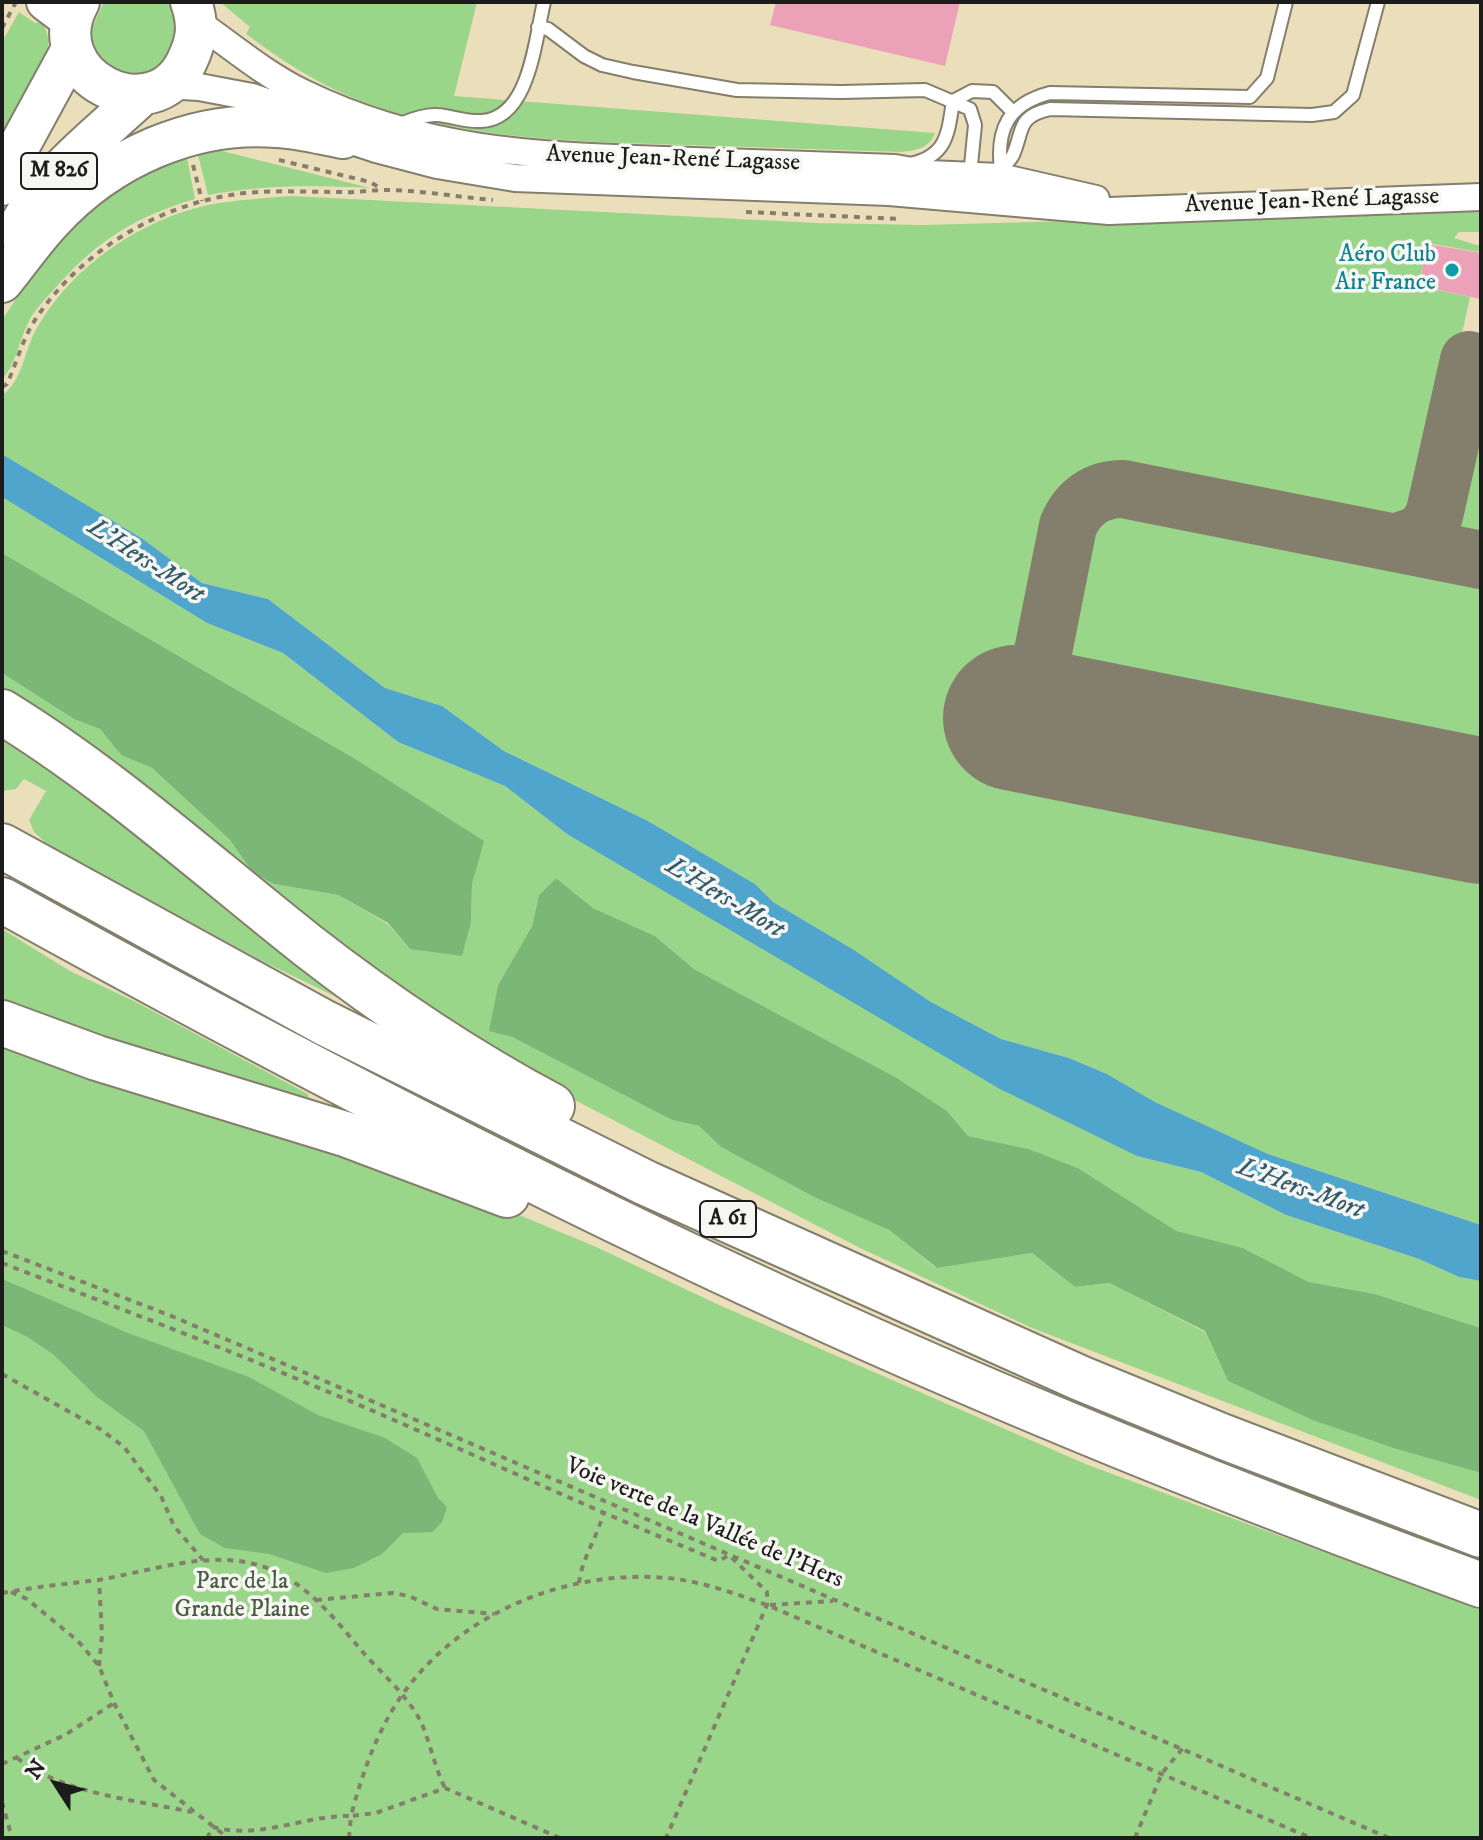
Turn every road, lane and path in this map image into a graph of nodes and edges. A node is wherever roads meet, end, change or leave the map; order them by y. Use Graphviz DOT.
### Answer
graph roads {
  1 [pos="544,2"];
  2 [pos="1286,2"];
  3 [pos="1378,2"];
  4 [pos="44,12"];
  5 [pos="204,22"];
  6 [pos="538,27"];
  7 [pos="2,28"];
  8 [pos="155,90"];
  9 [pos="953,101"];
  10 [pos="1012,111"];
  11 [pos="390,127"];
  12 [pos="343,138"];
  13 [pos="270,157"];
  14 [pos="192,160"];
  15 [pos="895,168"];
  16 [pos="970,175"];
  17 [pos="999,183"];
  18 [pos="2,185"];
  19 [pos="384,190"];
  20 [pos="1481,197"];
  21 [pos="493,200"];
  22 [pos="202,201"];
  23 [pos="744,212"];
  24 [pos="912,219"];
  25 [pos="2,267"];
  26 [pos="2,282"];
  27 [pos="2,387"];
  28 [pos="2,712"];
  29 [pos="2,846"];
  30 [pos="2,900"];
  31 [pos="2,1023"];
  32 [pos="671,1194"];
  33 [pos="2,1251"];
  34 [pos="2,1263"];
  35 [pos="791,1304"];
  36 [pos="2,1374"];
  37 [pos="603,1514"];
  38 [pos="1481,1535"];
  39 [pos="729,1555"];
  40 [pos="203,1560"];
  41 [pos="99,1579"];
  42 [pos="579,1584"];
  43 [pos="1481,1585"];
  44 [pos="5,1592"];
  45 [pos="316,1600"];
  46 [pos="837,1601"];
  47 [pos="767,1605"];
  48 [pos="496,1614"];
  49 [pos="99,1666"];
  50 [pos="401,1696"];
  51 [pos="114,1703"];
  52 [pos="1183,1748"];
  53 [pos="17,1758"];
  54 [pos="2,1764"];
  55 [pos="1162,1773"];
  56 [pos="445,1788"];
  57 [pos="2,1802"];
  58 [pos="194,1813"];
  59 [pos="351,1816"];
  60 [pos="213,1827"];
  61 [pos="12,1838"];
  62 [pos="207,1838"];
  63 [pos="228,1838"];
  64 [pos="349,1838"];
  65 [pos="560,1838"];
  66 [pos="666,1838"];
  67 [pos="1135,1838"];
  68 [pos="1311,1838"];
  69 [pos="1389,1838"];
  1 -- 6 [label="lane"];
  2 -- 10 [label="lane"];
  3 -- 17 [label="lane"];
  4 -- 7 [label="path"];
  4 -- 8 [label="main road"];
  4 -- 18 [label="main road, M 826"];
  5 -- 8 [label="main road"];
  5 -- 11 [label="street, Avenue Jean-René Lagasse"];
  6 -- 9 [label="lane"];
  6 -- 11 [label="lane"];
  8 -- 12 [label="street, Avenue Jean-René Lagasse"];
  8 -- 25 [label="main road, M 826"];
  9 -- 10 [label="lane"];
  9 -- 15 [label="lane"];
  9 -- 16 [label="lane"];
  10 -- 17 [label="lane"];
  11 -- 15 [label="street, Avenue Jean-René Lagasse"];
  12 -- 17 [label="street, Avenue Jean-René Lagasse"];
  12 -- 26 [label="main road"];
  13 -- 19 [label="path"];
  14 -- 22 [label="path"];
  15 -- 16 [label="street, Avenue Jean-René Lagasse"];
  16 -- 17 [label="street, Avenue Jean-René Lagasse"];
  17 -- 20 [label="street, Avenue Jean-René Lagasse"];
  19 -- 21 [label="path"];
  19 -- 22 [label="path"];
  22 -- 27 [label="path"];
  23 -- 24 [label="path"];
  28 -- 32 [label="highway"];
  29 -- 32 [label="highway, A 61"];
  30 -- 35 [label="highway, A 61"];
  31 -- 35 [label="highway"];
  32 -- 38 [label="highway, A 61"];
  33 -- 39 [label="path, Voie verte de la Vallée de l'Hers"];
  34 -- 37 [label="path"];
  35 -- 43 [label="highway, A 61"];
  36 -- 40 [label="path"];
  37 -- 39 [label="path"];
  37 -- 42 [label="path"];
  39 -- 46 [label="path, Voie verte de la Vallée de l'Hers"];
  39 -- 47 [label="path"];
  40 -- 41 [label="path"];
  40 -- 45 [label="path"];
  41 -- 44 [label="path"];
  41 -- 49 [label="path"];
  42 -- 47 [label="path"];
  42 -- 48 [label="path"];
  44 -- 49 [label="path"];
  45 -- 48 [label="path"];
  45 -- 50 [label="path"];
  46 -- 47 [label="path"];
  46 -- 52 [label="path, Voie verte de la Vallée de l'Hers"];
  47 -- 55 [label="path"];
  47 -- 66 [label="path"];
  48 -- 50 [label="path"];
  49 -- 51 [label="path"];
  50 -- 56 [label="path"];
  50 -- 59 [label="path"];
  51 -- 53 [label="path"];
  51 -- 58 [label="path"];
  52 -- 55 [label="path"];
  52 -- 69 [label="path, Voie verte de la Vallée de l'Hers"];
  53 -- 54 [label="path"];
  53 -- 58 [label="path"];
  55 -- 67 [label="path"];
  55 -- 68 [label="path"];
  56 -- 59 [label="path"];
  56 -- 65 [label="path"];
  57 -- 61 [label="path"];
  58 -- 60 [label="path"];
  59 -- 60 [label="path"];
  59 -- 64 [label="path"];
  60 -- 62 [label="path"];
  60 -- 63 [label="path"];
}
